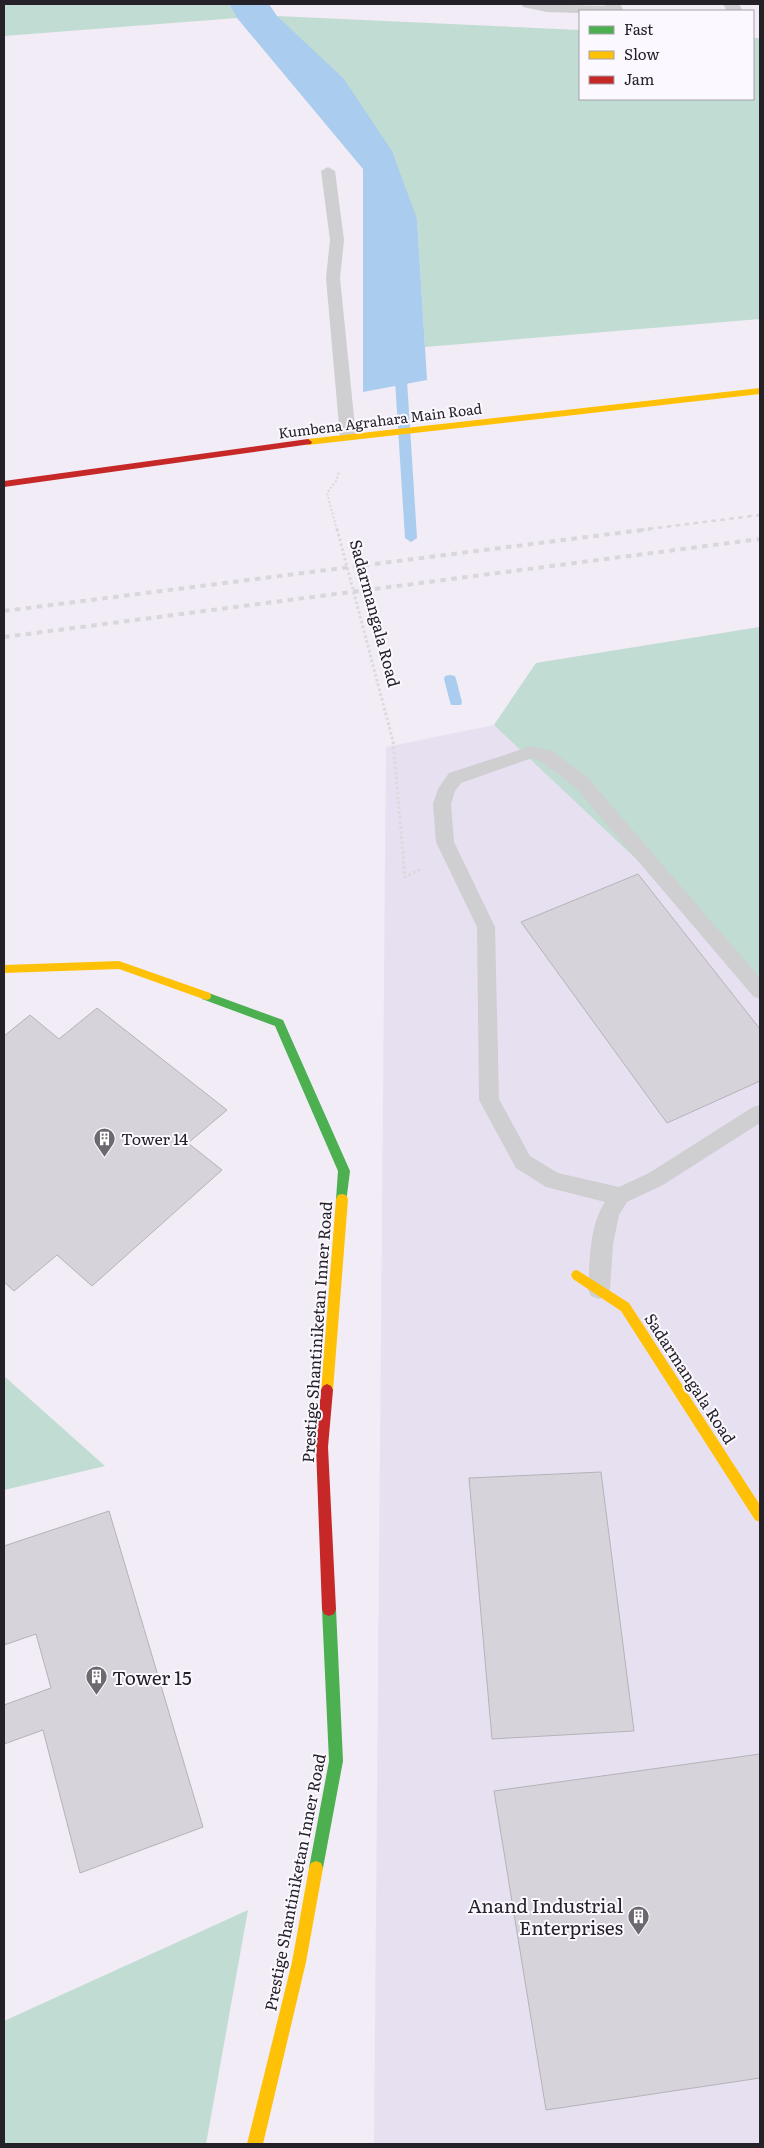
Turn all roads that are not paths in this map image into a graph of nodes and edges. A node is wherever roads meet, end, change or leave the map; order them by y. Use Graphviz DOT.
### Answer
graph roads {
  1 [pos="527,4"];
  2 [pos="615,8"];
  3 [pos="328,171"];
  4 [pos="760,391"];
  5 [pos="348,438"];
  6 [pos="4,484"];
  7 [pos="4,969"];
  8 [pos="760,991"];
  9 [pos="760,1113"];
  10 [pos="620,1196"];
  11 [pos="577,1275"];
  12 [pos="599,1289"];
  13 [pos="760,1516"];
  14 [pos="255,2144"];
  1 -- 2 [label="lane"];
  3 -- 5 [label="lane"];
  4 -- 5 [label="street, Kumbena Agrahara Main Road"];
  5 -- 6 [label="street, Kumbena Agrahara Main Road"];
  7 -- 14 [label="street, Prestige Shantiniketan Inner Road"];
  8 -- 10 [label="lane"];
  9 -- 10 [label="lane"];
  10 -- 12 [label="lane"];
  11 -- 12 [label="street, Sadarmangala Road"];
  12 -- 13 [label="street, Sadarmangala Road"];
}
